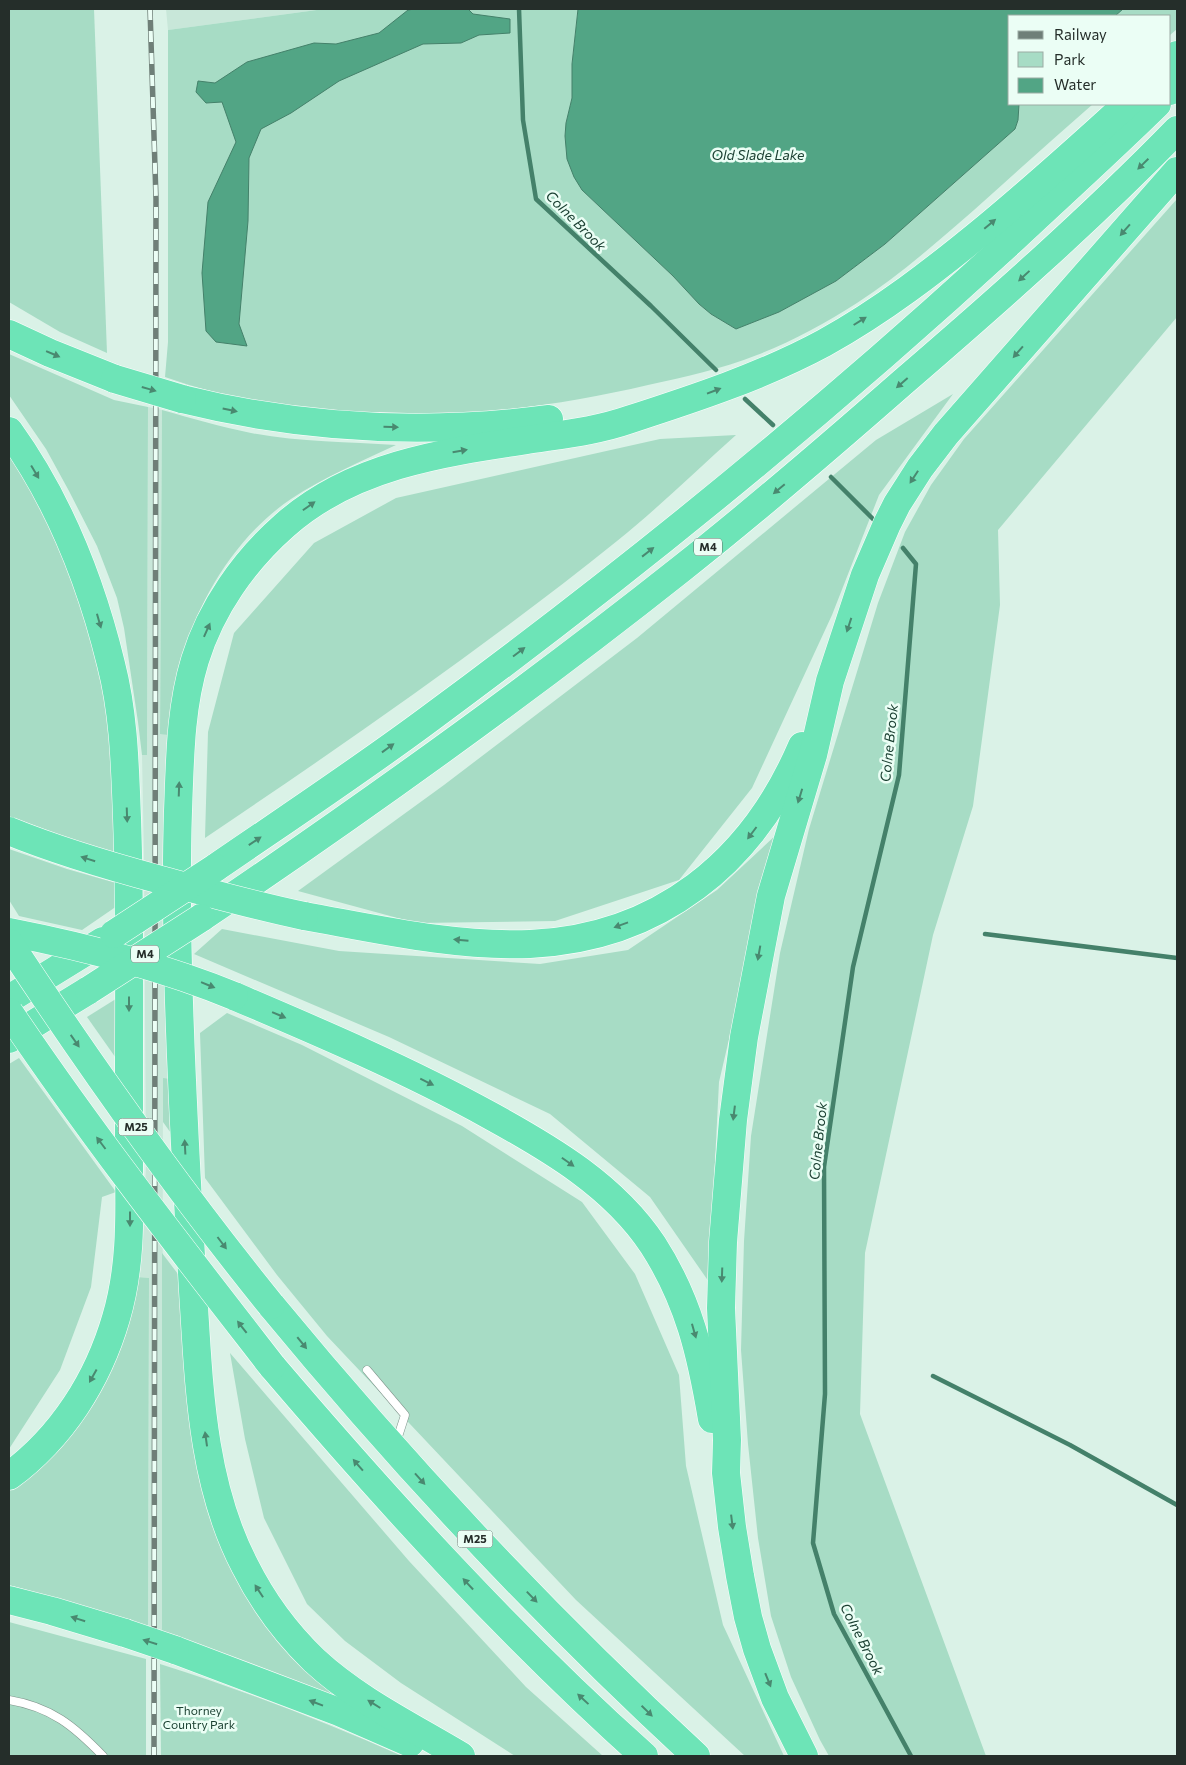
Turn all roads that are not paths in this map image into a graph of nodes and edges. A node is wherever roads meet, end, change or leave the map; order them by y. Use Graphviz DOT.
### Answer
graph roads {
  1 [pos="1126,105"];
  2 [pos="1155,105"];
  3 [pos="1177,130"];
  4 [pos="1177,171"];
  5 [pos="9,334"];
  6 [pos="668,406"];
  7 [pos="9,431"];
  8 [pos="830,681"];
  9 [pos="9,831"];
  10 [pos="9,932"];
  11 [pos="9,943"];
  12 [pos="9,999"];
  13 [pos="9,1012"];
  14 [pos="9,1039"];
  15 [pos="367,1370"];
  16 [pos="394,1450"];
  17 [pos="726,1474"];
  18 [pos="9,1476"];
  19 [pos="9,1600"];
  20 [pos="9,1700"];
  21 [pos="102,1756"];
  22 [pos="441,1756"];
  23 [pos="460,1756"];
  24 [pos="644,1756"];
  25 [pos="696,1756"];
  26 [pos="804,1756"];
  6 -- 1 [label="highway, one-way"];
  12 -- 2 [label="highway, M4, one-way, bridge"];
  3 -- 14 [label="highway, M4, one-way, bridge"];
  4 -- 8 [label="highway, one-way"];
  5 -- 6 [label="highway, one-way, bridge"];
  23 -- 6 [label="highway, one-way"];
  7 -- 18 [label="highway, one-way"];
  8 -- 9 [label="highway, one-way, bridge"];
  8 -- 17 [label="highway, one-way"];
  10 -- 17 [label="highway, one-way, bridge"];
  11 -- 16 [label="highway, M25, one-way, bridge"];
  24 -- 13 [label="highway, M25, one-way, bridge"];
  15 -- 16 [label="lane"];
  16 -- 25 [label="highway, M25, one-way"];
  17 -- 26 [label="highway, one-way"];
  22 -- 19 [label="highway, one-way, bridge"];
  20 -- 21 [label="lane"];
}
